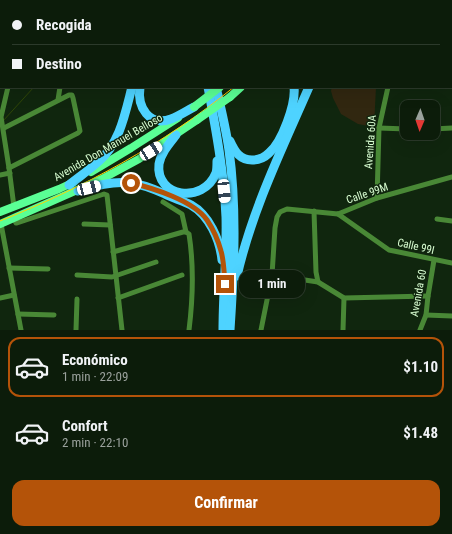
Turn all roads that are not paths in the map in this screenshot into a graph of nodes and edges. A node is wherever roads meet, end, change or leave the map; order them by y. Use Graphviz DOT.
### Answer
graph roads {
  1 [pos="8,88"];
  2 [pos="60,88"];
  3 [pos="132,88"];
  4 [pos="140,88"];
  5 [pos="208,88"];
  6 [pos="216,88"];
  7 [pos="219,88"];
  8 [pos="240,88"];
  9 [pos="294,88"];
  10 [pos="309,88"];
  11 [pos="388,88"];
  12 [pos="58,100"];
  13 [pos="194,107"];
  14 [pos="221,110"];
  15 [pos="2,121"];
  16 [pos="379,128"];
  17 [pos="452,128"];
  18 [pos="400,129"];
  19 [pos="440,129"];
  20 [pos="176,135"];
  21 [pos="217,140"];
  22 [pos="10,170"];
  23 [pos="0,175"];
  24 [pos="452,177"];
  25 [pos="69,185"];
  26 [pos="78,190"];
  27 [pos="377,198"];
  28 [pos="163,202"];
  29 [pos="14,207"];
  30 [pos="314,211"];
  31 [pos="0,212"];
  32 [pos="338,214"];
  33 [pos="14,218"];
  34 [pos="437,219"];
  35 [pos="452,221"];
  36 [pos="1,224"];
  37 [pos="84,224"];
  38 [pos="110,224"];
  39 [pos="186,232"];
  40 [pos="113,252"];
  41 [pos="434,260"];
  42 [pos="156,262"];
  43 [pos="452,264"];
  44 [pos="9,268"];
  45 [pos="48,269"];
  46 [pos="77,275"];
  47 [pos="182,275"];
  48 [pos="272,275"];
  49 [pos="115,276"];
  50 [pos="318,282"];
  51 [pos="225,284"];
  52 [pos="14,295"];
  53 [pos="428,296"];
  54 [pos="0,298"];
  55 [pos="118,298"];
  56 [pos="344,298"];
  57 [pos="77,299"];
  58 [pos="232,299"];
  59 [pos="18,314"];
  60 [pos="54,315"];
  61 [pos="426,315"];
  62 [pos="452,316"];
  63 [pos="21,330"];
  64 [pos="76,330"];
  65 [pos="122,330"];
  66 [pos="189,330"];
  67 [pos="223,330"];
  68 [pos="230,330"];
  69 [pos="261,330"];
  70 [pos="343,330"];
  71 [pos="420,330"];
  1 -- 15 [label="street"];
  2 -- 12 [label="street"];
  3 -- 25 [label="highway"];
  4 -- 13 [label="highway"];
  5 -- 21 [label="highway"];
  6 -- 14 [label="highway"];
  7 -- 13 [label="main road, Avenida Don Manuel Belloso, bridge"];
  8 -- 20 [label="main road, Avenida Don Manuel Belloso, bridge"];
  9 -- 14 [label="highway"];
  10 -- 58 [label="highway"];
  11 -- 16 [label="street, Avenida 60A"];
  12 -- 15 [label="street"];
  12 -- 22 [label="street"];
  13 -- 25 [label="main road, Avenida Don Manuel Belloso"];
  14 -- 58 [label="highway"];
  15 -- 22 [label="street"];
  16 -- 18 [label="street"];
  16 -- 27 [label="street, Avenida 60A"];
  17 -- 19 [label="street"];
  20 -- 21 [label="highway"];
  20 -- 26 [label="main road, Avenida Don Manuel Belloso"];
  21 -- 51 [label="highway"];
  22 -- 23 [label="street"];
  22 -- 29 [label="street"];
  24 -- 27 [label="street, Calle 99M"];
  25 -- 29 [label="main road, Avenida Don Manuel Belloso"];
  26 -- 33 [label="main road, Avenida Don Manuel Belloso"];
  26 -- 51 [label="highway"];
  27 -- 32 [label="street, Calle 99M"];
  28 -- 39 [label="street"];
  29 -- 31 [label="main road, Avenida Don Manuel Belloso"];
  30 -- 32 [label="street, Calle 99M"];
  30 -- 48 [label="street, Calle 99M"];
  30 -- 50 [label="street"];
  32 -- 41 [label="street, Calle 99I"];
  33 -- 36 [label="main road, Avenida Don Manuel Belloso"];
  33 -- 38 [label="street"];
  34 -- 35 [label="street"];
  36 -- 44 [label="street"];
  37 -- 38 [label="street"];
  38 -- 40 [label="street"];
  39 -- 40 [label="street"];
  39 -- 66 [label="street"];
  40 -- 49 [label="street"];
  41 -- 43 [label="street, Calle 99I"];
  41 -- 53 [label="street, Avenida 60"];
  42 -- 49 [label="street"];
  44 -- 45 [label="street"];
  44 -- 52 [label="street"];
  46 -- 49 [label="street"];
  47 -- 55 [label="street"];
  48 -- 50 [label="street"];
  48 -- 69 [label="street"];
  49 -- 55 [label="street"];
  50 -- 56 [label="street"];
  51 -- 67 [label="highway"];
  52 -- 54 [label="street"];
  52 -- 59 [label="street"];
  53 -- 56 [label="street"];
  53 -- 61 [label="street, Avenida 60"];
  55 -- 65 [label="street"];
  56 -- 70 [label="street"];
  57 -- 64 [label="street"];
  58 -- 68 [label="highway"];
  59 -- 60 [label="street"];
  59 -- 63 [label="street"];
  61 -- 62 [label="street"];
  61 -- 71 [label="street, Avenida 60"];
}
